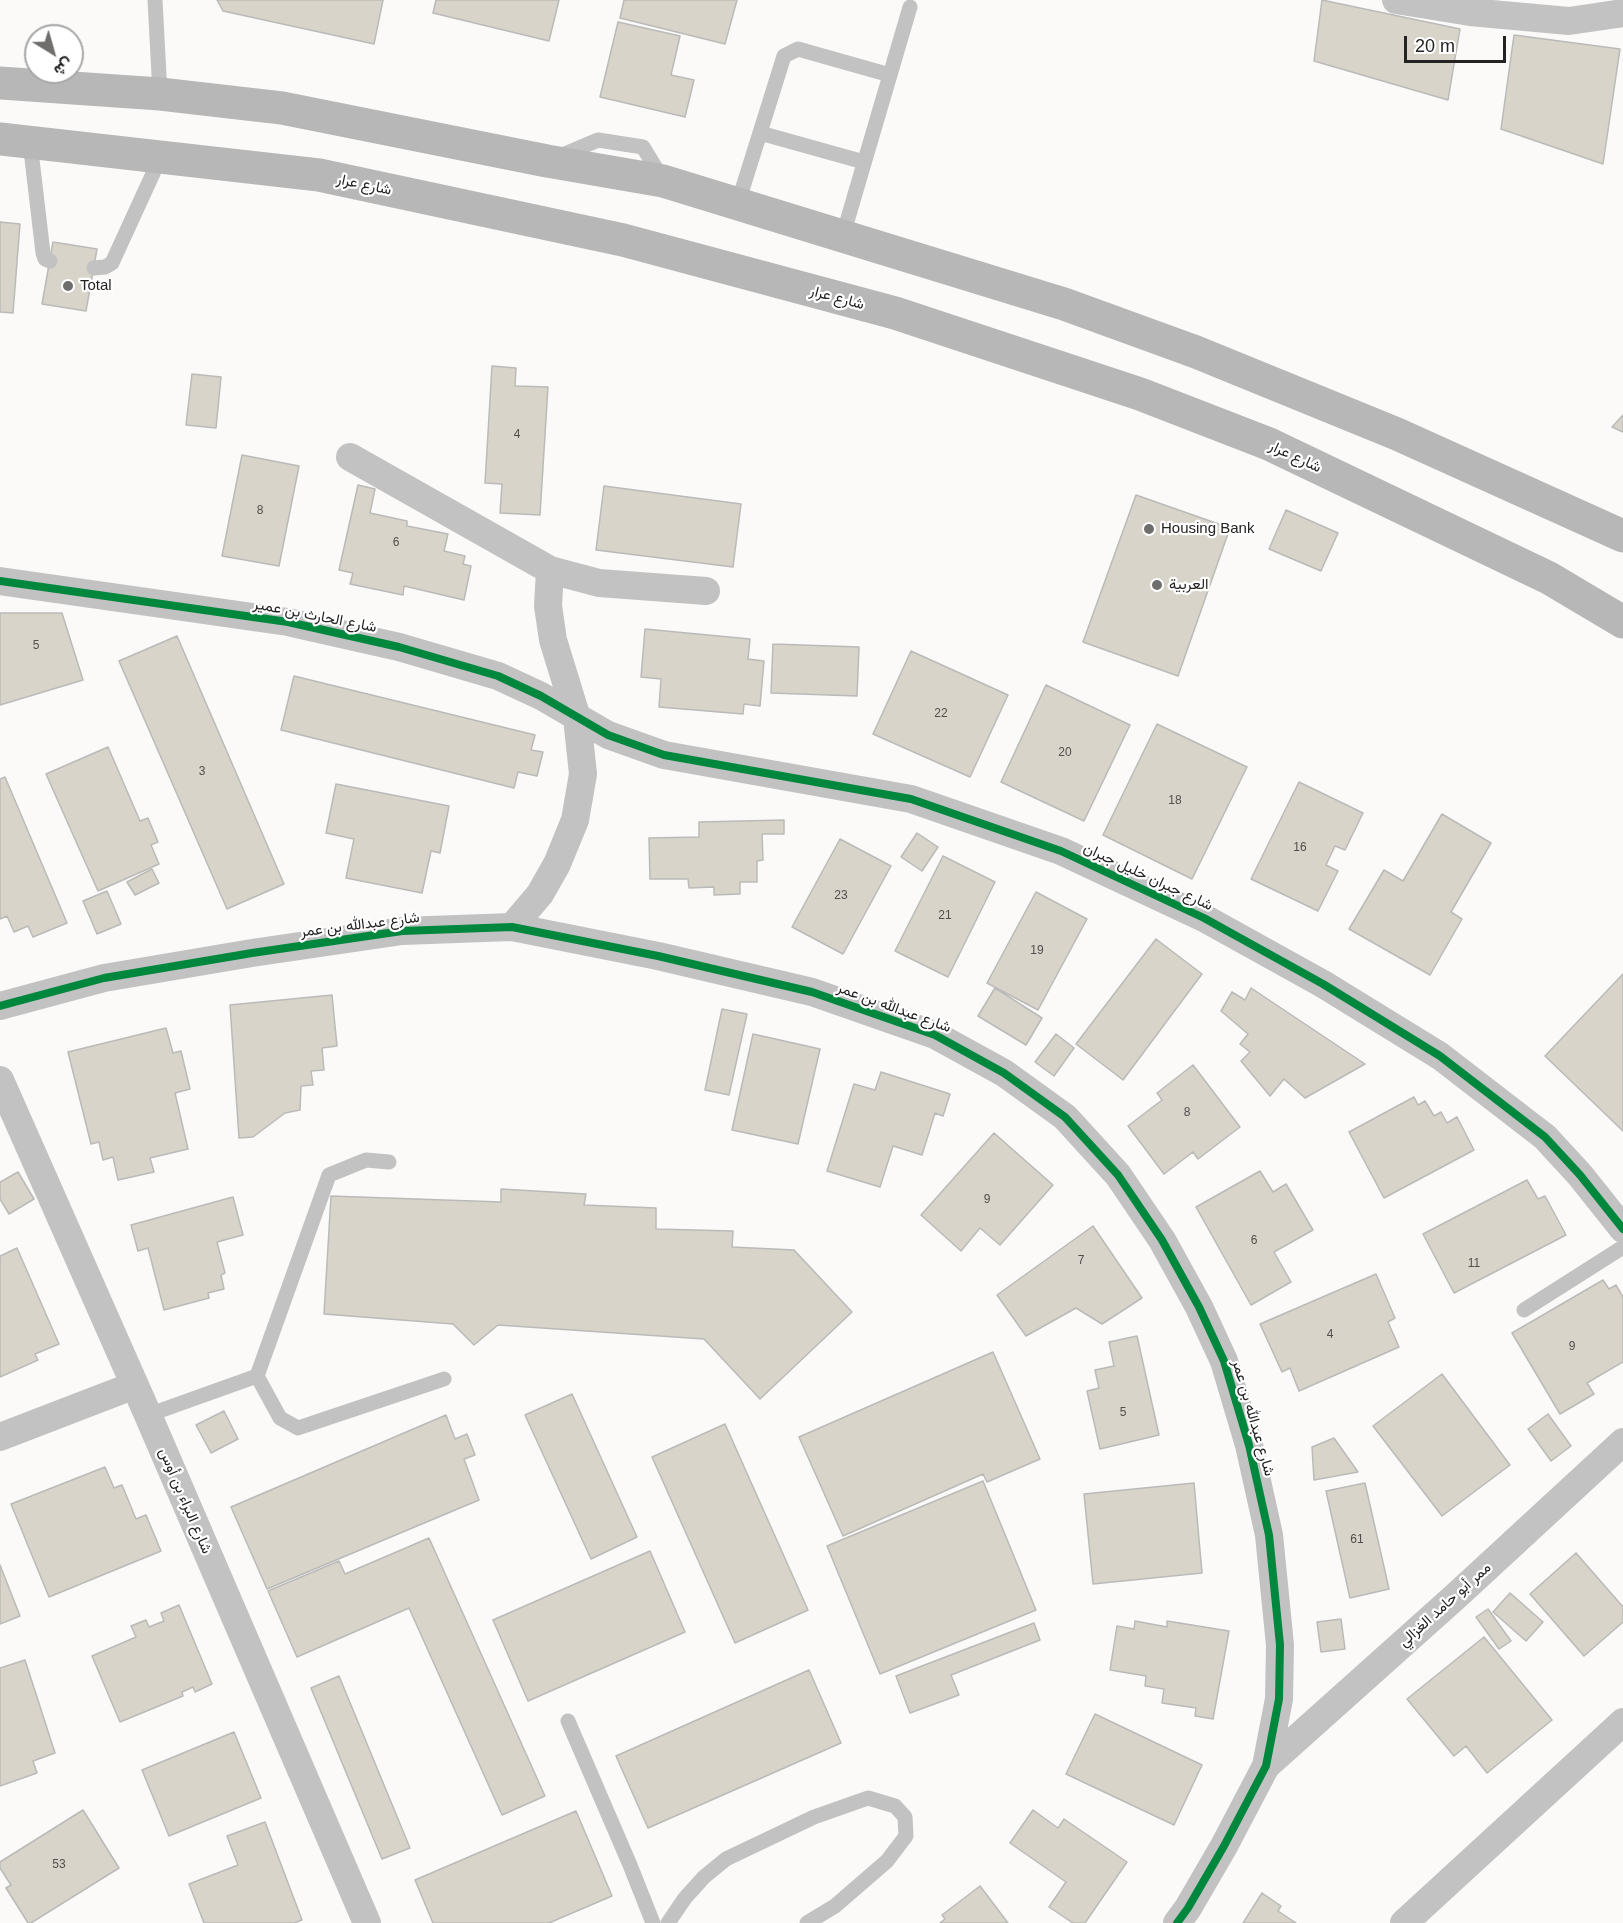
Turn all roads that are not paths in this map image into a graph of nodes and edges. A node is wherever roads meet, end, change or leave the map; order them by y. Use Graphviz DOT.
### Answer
graph roads {
  1 [pos="156,0"];
  2 [pos="1396,0"];
  3 [pos="910,7"];
  4 [pos="1623,13"];
  5 [pos="890,75"];
  6 [pos="0,83"];
  7 [pos="160,94"];
  8 [pos="760,133"];
  9 [pos="15,140"];
  10 [pos="160,156"];
  11 [pos="864,162"];
  12 [pos="738,203"];
  13 [pos="843,235"];
  14 [pos="50,261"];
  15 [pos="94,268"];
  16 [pos="350,457"];
  17 [pos="1623,536"];
  18 [pos="550,570"];
  19 [pos="0,580"];
  20 [pos="706,591"];
  21 [pos="1623,622"];
  22 [pos="577,718"];
  23 [pos="512,927"];
  24 [pos="0,1006"];
  25 [pos="0,1080"];
  26 [pos="389,1161"];
  27 [pos="1623,1228"];
  28 [pos="1623,1247"];
  29 [pos="1524,1310"];
  30 [pos="257,1376"];
  31 [pos="444,1379"];
  32 [pos="135,1385"];
  33 [pos="148,1415"];
  34 [pos="0,1437"];
  35 [pos="1623,1442"];
  36 [pos="568,1721"];
  37 [pos="1623,1722"];
  38 [pos="1266,1766"];
  39 [pos="367,1923"];
  40 [pos="653,1923"];
  41 [pos="668,1923"];
  42 [pos="807,1923"];
  43 [pos="1177,1923"];
  44 [pos="1404,1923"];
  1 -- 7 [label="lane"];
  2 -- 4 [label="street"];
  3 -- 5 [label="lane"];
  5 -- 8 [label="lane"];
  5 -- 11 [label="lane"];
  6 -- 7 [label="main road"];
  7 -- 12 [label="main road"];
  8 -- 11 [label="lane"];
  8 -- 12 [label="lane"];
  9 -- 10 [label="main road, شارع عرار"];
  9 -- 14 [label="lane"];
  10 -- 15 [label="lane"];
  10 -- 21 [label="main road, شارع عرار"];
  11 -- 13 [label="lane"];
  12 -- 13 [label="main road"];
  13 -- 17 [label="main road"];
  16 -- 18 [label="street"];
  18 -- 20 [label="street"];
  18 -- 22 [label="street"];
  19 -- 22 [label="street, شارع الحارث بن عمير"];
  22 -- 23 [label="street"];
  22 -- 27 [label="street, شارع جبران خليل جبران"];
  23 -- 24 [label="street, شارع عبدالله بن عمر"];
  23 -- 38 [label="street, شارع عبدالله بن عمر"];
  25 -- 32 [label="street, شارع البراء بن أوس"];
  26 -- 30 [label="lane"];
  28 -- 29 [label="lane"];
  30 -- 31 [label="lane"];
  30 -- 33 [label="lane"];
  32 -- 33 [label="street, شارع البراء بن أوس"];
  32 -- 34 [label="street"];
  33 -- 39 [label="street, شارع البراء بن أوس"];
  35 -- 38 [label="street, ممر أبو حامد الغزالي"];
  36 -- 40 [label="lane"];
  37 -- 44 [label="street"];
  38 -- 43 [label="street, شارع عبدالله بن عمر"];
  41 -- 42 [label="lane"];
}
